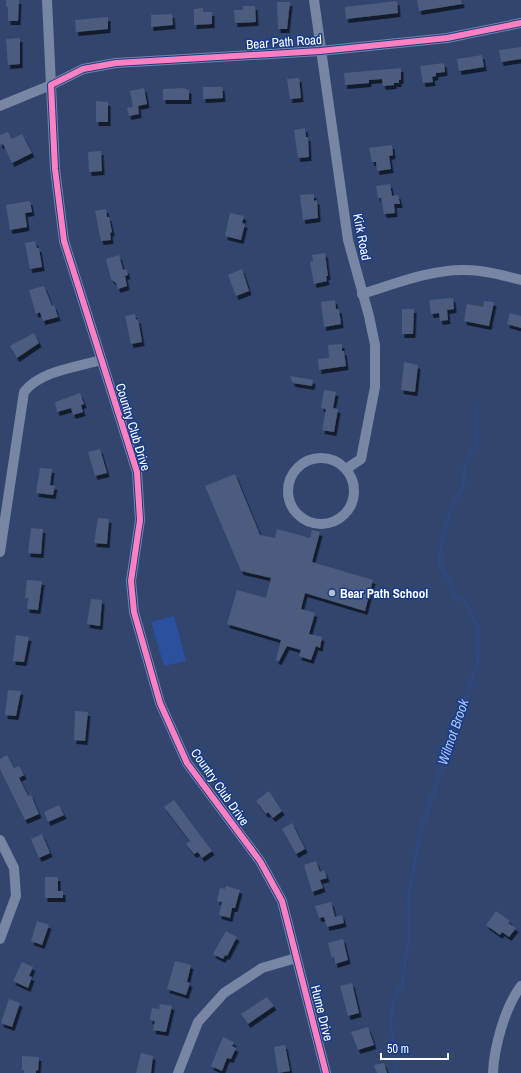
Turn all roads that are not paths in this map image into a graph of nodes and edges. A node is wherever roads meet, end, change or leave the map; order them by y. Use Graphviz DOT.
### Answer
graph roads {
  1 [pos="47,0"];
  2 [pos="314,0"];
  3 [pos="521,23"];
  4 [pos="320,51"];
  5 [pos="51,85"];
  6 [pos="0,106"];
  7 [pos="521,280"];
  8 [pos="362,294"];
  9 [pos="101,360"];
  10 [pos="346,469"];
  11 [pos="0,552"];
  12 [pos="0,840"];
  13 [pos="0,939"];
  14 [pos="296,958"];
  15 [pos="521,986"];
  16 [pos="178,1073"];
  17 [pos="326,1073"];
  18 [pos="493,1073"];
  1 -- 5 [label="street"];
  2 -- 4 [label="street, Kirk Road"];
  3 -- 4 [label="street, Bear Path Road"];
  4 -- 5 [label="street, Bear Path Road"];
  4 -- 8 [label="street, Kirk Road"];
  5 -- 6 [label="street, Bear Path Road"];
  5 -- 9 [label="street, Country Club Drive"];
  7 -- 8 [label="street"];
  8 -- 10 [label="street, Kirk Road"];
  9 -- 11 [label="street"];
  9 -- 14 [label="street, Country Club Drive"];
  10 -- 10 [label="street"];
  12 -- 13 [label="street"];
  14 -- 16 [label="street"];
  14 -- 17 [label="street, Hume Drive"];
  15 -- 18 [label="street"];
}
